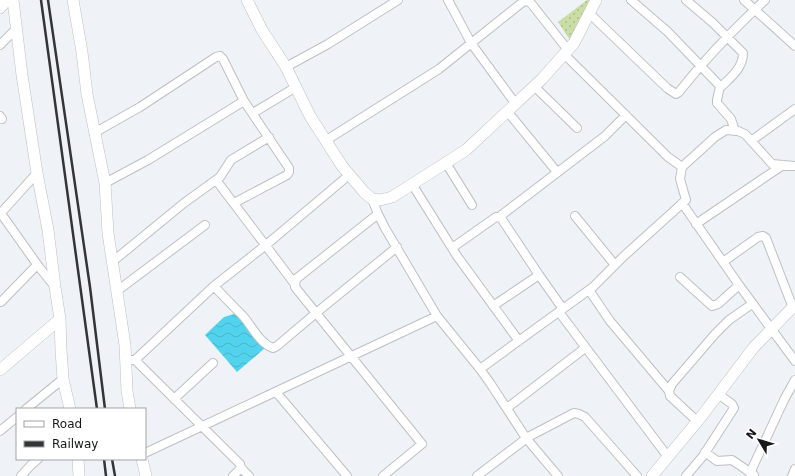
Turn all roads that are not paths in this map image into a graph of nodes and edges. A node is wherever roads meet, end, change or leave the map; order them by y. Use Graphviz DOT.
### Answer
graph roads {
  1 [pos="7,0"];
  2 [pos="13,0"];
  3 [pos="73,0"];
  4 [pos="398,0"];
  5 [pos="448,0"];
  6 [pos="596,0"];
  7 [pos="631,0"];
  8 [pos="686,0"];
  9 [pos="744,0"];
  10 [pos="765,0"];
  11 [pos="249,1"];
  12 [pos="0,8"];
  13 [pos="754,10"];
  14 [pos="590,14"];
  15 [pos="16,29"];
  16 [pos="727,36"];
  17 [pos="471,43"];
  18 [pos="0,45"];
  19 [pos="795,46"];
  20 [pos="566,52"];
  21 [pos="701,65"];
  22 [pos="286,67"];
  23 [pos="534,86"];
  24 [pos="296,87"];
  25 [pos="721,87"];
  26 [pos="244,101"];
  27 [pos="515,103"];
  28 [pos="795,109"];
  29 [pos="507,111"];
  30 [pos="253,113"];
  31 [pos="626,115"];
  32 [pos="577,128"];
  33 [pos="735,131"];
  34 [pos="94,133"];
  35 [pos="268,137"];
  36 [pos="325,141"];
  37 [pos="751,141"];
  38 [pos="446,162"];
  39 [pos="783,165"];
  40 [pos="794,166"];
  41 [pos="682,167"];
  42 [pos="557,172"];
  43 [pos="37,173"];
  44 [pos="349,176"];
  45 [pos="216,180"];
  46 [pos="105,183"];
  47 [pos="412,184"];
  48 [pos="372,199"];
  49 [pos="234,203"];
  50 [pos="682,203"];
  51 [pos="472,205"];
  52 [pos="0,213"];
  53 [pos="378,214"];
  54 [pos="575,216"];
  55 [pos="498,217"];
  56 [pos="696,224"];
  57 [pos="205,225"];
  58 [pos="266,245"];
  59 [pos="397,247"];
  60 [pos="452,248"];
  61 [pos="112,262"];
  62 [pos="722,262"];
  63 [pos="37,265"];
  64 [pos="615,265"];
  65 [pos="539,276"];
  66 [pos="680,277"];
  67 [pos="294,283"];
  68 [pos="739,285"];
  69 [pos="214,286"];
  70 [pos="55,287"];
  71 [pos="589,290"];
  72 [pos="117,291"];
  73 [pos="0,302"];
  74 [pos="752,304"];
  75 [pos="493,306"];
  76 [pos="794,306"];
  77 [pos="561,311"];
  78 [pos="316,313"];
  79 [pos="437,316"];
  80 [pos="60,319"];
  81 [pos="772,329"];
  82 [pos="519,341"];
  83 [pos="585,348"];
  84 [pos="352,357"];
  85 [pos="130,360"];
  86 [pos="795,361"];
  87 [pos="213,363"];
  88 [pos="480,369"];
  89 [pos="0,370"];
  90 [pos="63,379"];
  91 [pos="795,380"];
  92 [pos="668,391"];
  93 [pos="276,392"];
  94 [pos="718,394"];
  95 [pos="174,398"];
  96 [pos="27,408"];
  97 [pos="70,408"];
  98 [pos="130,408"];
  99 [pos="507,408"];
  100 [pos="16,418"];
  101 [pos="697,421"];
  102 [pos="201,426"];
  103 [pos="0,431"];
  104 [pos="526,438"];
  105 [pos="705,452"];
  106 [pos="146,453"];
  107 [pos="668,457"];
  108 [pos="37,460"];
  109 [pos="78,460"];
  110 [pos="142,460"];
  111 [pos="241,468"];
  112 [pos="795,469"];
  113 [pos="752,474"];
  114 [pos="21,476"];
  115 [pos="80,476"];
  116 [pos="146,476"];
  117 [pos="233,476"];
  118 [pos="249,476"];
  119 [pos="347,476"];
  120 [pos="383,476"];
  121 [pos="479,476"];
  122 [pos="558,476"];
  123 [pos="637,476"];
  124 [pos="652,476"];
  125 [pos="686,476"];
  126 [pos="792,476"];
  1 -- 12 [label="street"];
  2 -- 15 [label="street"];
  3 -- 34 [label="street"];
  4 -- 22 [label="street"];
  5 -- 17 [label="street"];
  6 -- 14 [label="street"];
  7 -- 21 [label="street"];
  8 -- 16 [label="street"];
  9 -- 13 [label="street"];
  10 -- 13 [label="street"];
  11 -- 22 [label="street"];
  13 -- 16 [label="street"];
  13 -- 19 [label="street"];
  14 -- 20 [label="street"];
  14 -- 21 [label="street"];
  15 -- 18 [label="street"];
  15 -- 43 [label="street"];
  16 -- 21 [label="street"];
  16 -- 25 [label="street"];
  17 -- 20 [label="street"];
  17 -- 27 [label="street"];
  17 -- 36 [label="street"];
  20 -- 23 [label="street"];
  20 -- 31 [label="street"];
  21 -- 25 [label="street"];
  22 -- 24 [label="street"];
  23 -- 27 [label="street"];
  23 -- 32 [label="street"];
  24 -- 30 [label="street"];
  24 -- 36 [label="street"];
  25 -- 33 [label="street"];
  26 -- 30 [label="street"];
  26 -- 34 [label="street"];
  26 -- 46 [label="street"];
  27 -- 29 [label="street"];
  28 -- 37 [label="street"];
  29 -- 38 [label="street"];
  29 -- 42 [label="street"];
  30 -- 35 [label="street"];
  31 -- 41 [label="street"];
  31 -- 42 [label="street"];
  33 -- 37 [label="street"];
  33 -- 41 [label="street"];
  34 -- 46 [label="street"];
  35 -- 45 [label="street"];
  35 -- 49 [label="street"];
  36 -- 44 [label="street"];
  37 -- 39 [label="street"];
  38 -- 47 [label="street"];
  38 -- 51 [label="street"];
  39 -- 40 [label="street"];
  39 -- 56 [label="street"];
  41 -- 50 [label="street"];
  42 -- 55 [label="street"];
  43 -- 52 [label="street"];
  43 -- 70 [label="street"];
  44 -- 48 [label="street"];
  44 -- 58 [label="street"];
  45 -- 49 [label="street"];
  45 -- 61 [label="street"];
  46 -- 61 [label="street"];
  47 -- 48 [label="street"];
  47 -- 60 [label="street"];
  48 -- 53 [label="street"];
  49 -- 58 [label="street"];
  50 -- 56 [label="street"];
  50 -- 64 [label="street"];
  52 -- 63 [label="street"];
  53 -- 59 [label="street"];
  53 -- 67 [label="street"];
  54 -- 64 [label="street"];
  55 -- 60 [label="street"];
  55 -- 65 [label="street"];
  56 -- 62 [label="street"];
  57 -- 72 [label="street"];
  58 -- 67 [label="street"];
  58 -- 69 [label="street"];
  59 -- 78 [label="street"];
  59 -- 79 [label="street"];
  60 -- 75 [label="street"];
  61 -- 72 [label="street"];
  62 -- 68 [label="street"];
  62 -- 76 [label="street"];
  63 -- 70 [label="street"];
  63 -- 73 [label="street"];
  64 -- 71 [label="street"];
  65 -- 75 [label="street"];
  65 -- 77 [label="street"];
  66 -- 68 [label="street"];
  67 -- 78 [label="street"];
  68 -- 74 [label="street"];
  69 -- 78 [label="street"];
  69 -- 85 [label="street"];
  70 -- 80 [label="street"];
  71 -- 77 [label="street"];
  71 -- 92 [label="street"];
  72 -- 85 [label="street"];
  74 -- 81 [label="street"];
  74 -- 92 [label="street"];
  75 -- 82 [label="street"];
  76 -- 81 [label="street"];
  77 -- 82 [label="street"];
  77 -- 83 [label="street"];
  78 -- 84 [label="street"];
  79 -- 84 [label="street"];
  79 -- 88 [label="street"];
  80 -- 89 [label="street"];
  80 -- 90 [label="street"];
  81 -- 86 [label="street"];
  81 -- 94 [label="street"];
  82 -- 88 [label="street"];
  83 -- 99 [label="street"];
  83 -- 107 [label="street"];
  84 -- 93 [label="street"];
  84 -- 120 [label="street"];
  85 -- 95 [label="street"];
  85 -- 98 [label="street"];
  87 -- 95 [label="street"];
  88 -- 99 [label="street"];
  90 -- 96 [label="street"];
  90 -- 97 [label="street"];
  91 -- 113 [label="street"];
  92 -- 101 [label="street"];
  93 -- 102 [label="street"];
  93 -- 119 [label="street"];
  94 -- 101 [label="street"];
  94 -- 105 [label="street"];
  95 -- 102 [label="street"];
  99 -- 104 [label="street"];
  100 -- 103 [label="street"];
  101 -- 107 [label="street"];
  102 -- 106 [label="street"];
  102 -- 111 [label="street"];
  104 -- 121 [label="street"];
  104 -- 122 [label="street"];
  104 -- 123 [label="street"];
  105 -- 113 [label="street"];
  105 -- 125 [label="street"];
  107 -- 124 [label="street"];
  108 -- 114 [label="street"];
  109 -- 115 [label="street"];
  110 -- 116 [label="street"];
  111 -- 117 [label="street"];
  111 -- 118 [label="street"];
  112 -- 126 [label="street"];
}
